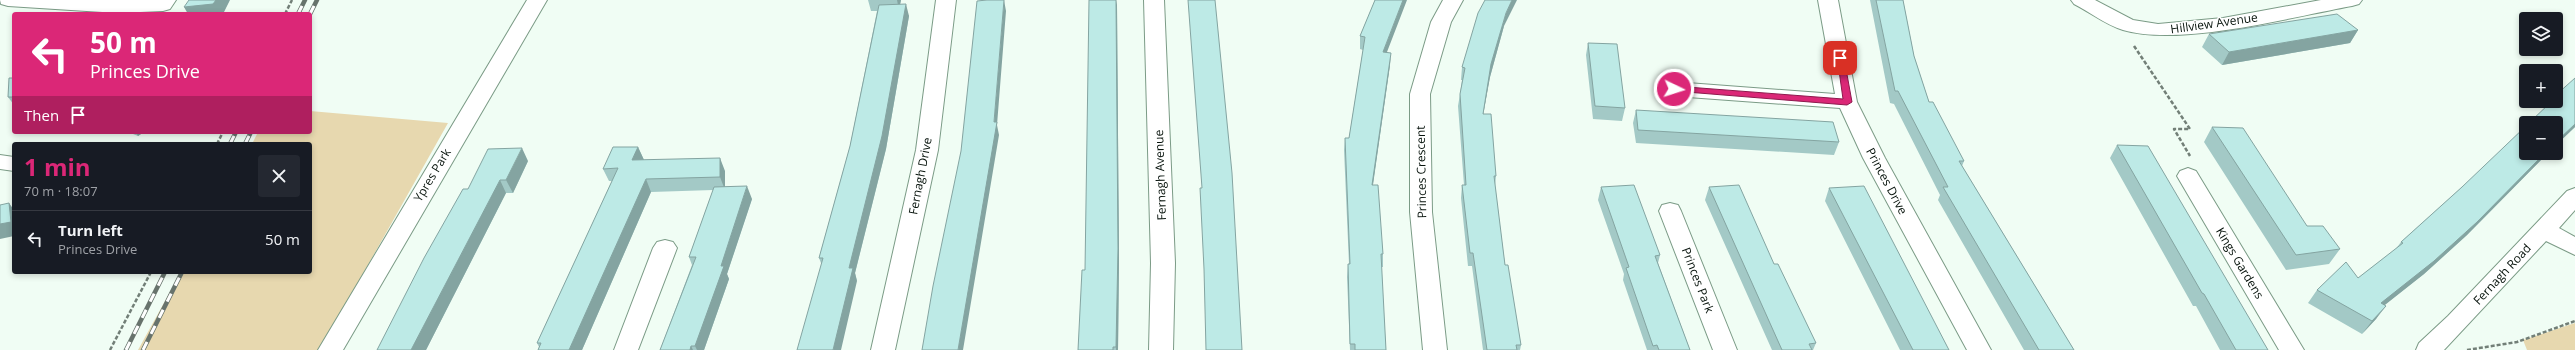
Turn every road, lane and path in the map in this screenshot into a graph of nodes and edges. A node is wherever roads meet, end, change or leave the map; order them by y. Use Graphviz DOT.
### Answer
graph roads {
  1 [pos="3,0"];
  2 [pos="8,0"];
  3 [pos="292,0"];
  4 [pos="541,0"];
  5 [pos="946,0"];
  6 [pos="1154,0"];
  7 [pos="1453,0"];
  8 [pos="1828,0"];
  9 [pos="2081,0"];
  10 [pos="2352,0"];
  11 [pos="0,2"];
  12 [pos="162,6"];
  13 [pos="286,12"];
  14 [pos="2128,25"];
  15 [pos="1674,89"];
  16 [pos="1847,102"];
  17 [pos="0,162"];
  18 [pos="12,164"];
  19 [pos="2188,176"];
  20 [pos="2575,196"];
  21 [pos="1670,211"];
  22 [pos="2543,229"];
  23 [pos="2575,247"];
  24 [pos="665,248"];
  25 [pos="149,274"];
  26 [pos="2575,321"];
  27 [pos="110,350"];
  28 [pos="330,350"];
  29 [pos="626,350"];
  30 [pos="883,350"];
  31 [pos="1161,350"];
  32 [pos="1435,350"];
  33 [pos="1725,350"];
  34 [pos="1979,350"];
  35 [pos="2292,350"];
  36 [pos="2428,350"];
  37 [pos="2467,350"];
  1 -- 11 [label="street"];
  2 -- 12 [label="street"];
  3 -- 13 [label="path"];
  4 -- 28 [label="street, Ypres Park"];
  5 -- 30 [label="street, Fernagh Drive"];
  6 -- 31 [label="street, Fernagh Avenue"];
  7 -- 32 [label="street, Princes Crescent"];
  8 -- 16 [label="street, Princes Drive"];
  9 -- 14 [label="street, Hillview Avenue"];
  10 -- 14 [label="street, Hillview Avenue"];
  14 -- 19 [label="path"];
  15 -- 16 [label="street"];
  16 -- 34 [label="street, Princes Drive"];
  17 -- 18 [label="street"];
  19 -- 35 [label="street, Kings Gardens"];
  20 -- 22 [label="street, Fernagh Road"];
  21 -- 33 [label="street, Princes Park"];
  22 -- 23 [label="street"];
  22 -- 36 [label="street, Fernagh Road"];
  24 -- 29 [label="street"];
  25 -- 27 [label="path"];
  26 -- 37 [label="path"];
}
